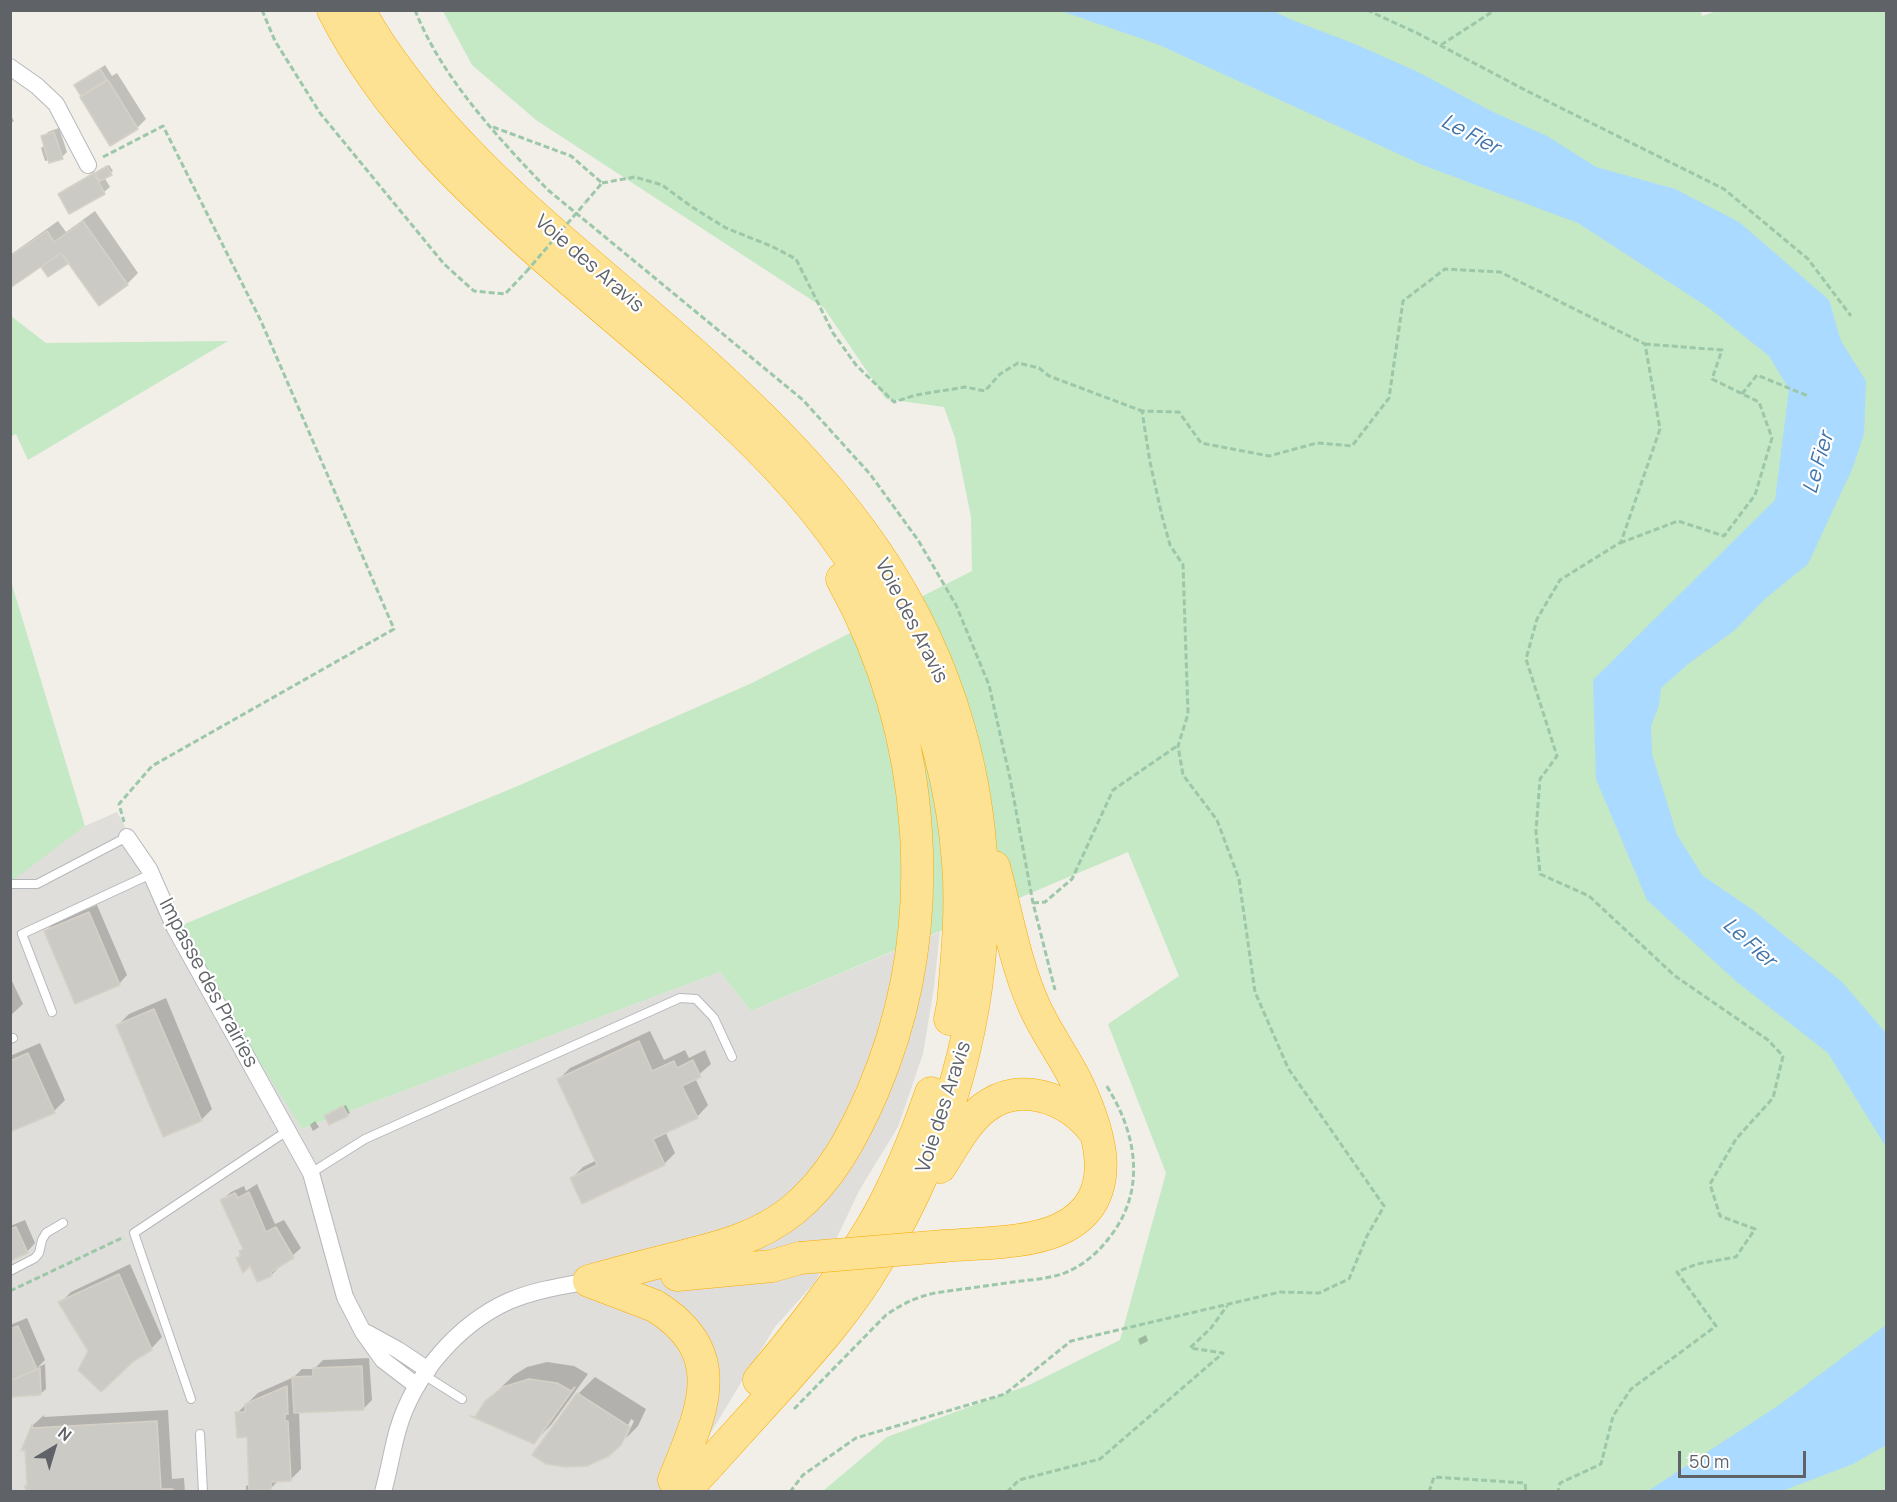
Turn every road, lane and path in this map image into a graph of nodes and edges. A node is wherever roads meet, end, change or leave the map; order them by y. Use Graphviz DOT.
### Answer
graph roads {
  1 [pos="262,10"];
  2 [pos="333,10"];
  3 [pos="359,10"];
  4 [pos="415,10"];
  5 [pos="1367,10"];
  6 [pos="1495,10"];
  7 [pos="1441,45"];
  8 [pos="10,66"];
  9 [pos="491,126"];
  10 [pos="88,165"];
  11 [pos="602,183"];
  12 [pos="1851,316"];
  13 [pos="1646,344"];
  14 [pos="1742,394"];
  15 [pos="1808,396"];
  16 [pos="1142,411"];
  17 [pos="748,438"];
  18 [pos="1618,543"];
  19 [pos="1178,746"];
  20 [pos="970,779"];
  21 [pos="127,837"];
  22 [pos="151,874"];
  23 [pos="10,884"];
  24 [pos="1033,903"];
  25 [pos="1056,992"];
  26 [pos="52,1012"];
  27 [pos="732,1057"];
  28 [pos="1104,1082"];
  29 [pos="287,1131"];
  30 [pos="1097,1137"];
  31 [pos="311,1173"];
  32 [pos="63,1223"];
  33 [pos="134,1233"];
  34 [pos="751,1236"];
  35 [pos="884,1250"];
  36 [pos="800,1258"];
  37 [pos="10,1271"];
  38 [pos="589,1281"];
  39 [pos="10,1291"];
  40 [pos="1227,1306"];
  41 [pos="423,1377"];
  42 [pos="191,1399"];
  43 [pos="462,1399"];
  44 [pos="790,1413"];
  45 [pos="200,1434"];
  46 [pos="675,1488"];
  47 [pos="203,1491"];
  48 [pos="383,1491"];
  49 [pos="790,1491"];
  50 [pos="1007,1491"];
  51 [pos="1429,1491"];
  52 [pos="1526,1491"];
  53 [pos="1558,1491"];
  1 -- 11 [label="path, bridge"];
  2 -- 17 [label="highway, Voie des Aravis"];
  3 -- 20 [label="highway, Voie des Aravis"];
  4 -- 9 [label="path"];
  5 -- 7 [label="path"];
  6 -- 7 [label="path"];
  7 -- 12 [label="path"];
  8 -- 10 [label="street"];
  9 -- 11 [label="path"];
  9 -- 24 [label="path"];
  10 -- 21 [label="path"];
  11 -- 16 [label="path"];
  13 -- 14 [label="path"];
  13 -- 16 [label="path"];
  13 -- 18 [label="path"];
  14 -- 15 [label="path"];
  14 -- 18 [label="path"];
  16 -- 19 [label="path"];
  17 -- 34 [label="highway"];
  17 -- 46 [label="highway, Voie des Aravis"];
  18 -- 53 [label="path"];
  19 -- 24 [label="path"];
  19 -- 40 [label="path"];
  20 -- 30 [label="highway"];
  20 -- 35 [label="highway, Voie des Aravis"];
  21 -- 22 [label="street, Impasse des Prairies"];
  21 -- 23 [label="lane"];
  22 -- 26 [label="lane"];
  22 -- 29 [label="street, Impasse des Prairies"];
  24 -- 25 [label="path"];
  27 -- 31 [label="lane"];
  28 -- 44 [label="path"];
  29 -- 31 [label="street, Impasse des Prairies"];
  29 -- 33 [label="lane"];
  30 -- 35 [label="highway"];
  30 -- 36 [label="highway, bridge"];
  31 -- 41 [label="street, Impasse des Prairies"];
  32 -- 37 [label="lane"];
  33 -- 39 [label="path"];
  33 -- 42 [label="lane"];
  34 -- 36 [label="highway"];
  34 -- 38 [label="highway"];
  35 -- 46 [label="highway, Voie des Aravis"];
  36 -- 38 [label="highway"];
  38 -- 41 [label="street"];
  38 -- 46 [label="highway"];
  40 -- 49 [label="path"];
  40 -- 50 [label="path"];
  41 -- 43 [label="lane"];
  41 -- 48 [label="street"];
  45 -- 47 [label="lane"];
  51 -- 52 [label="path"];
}
